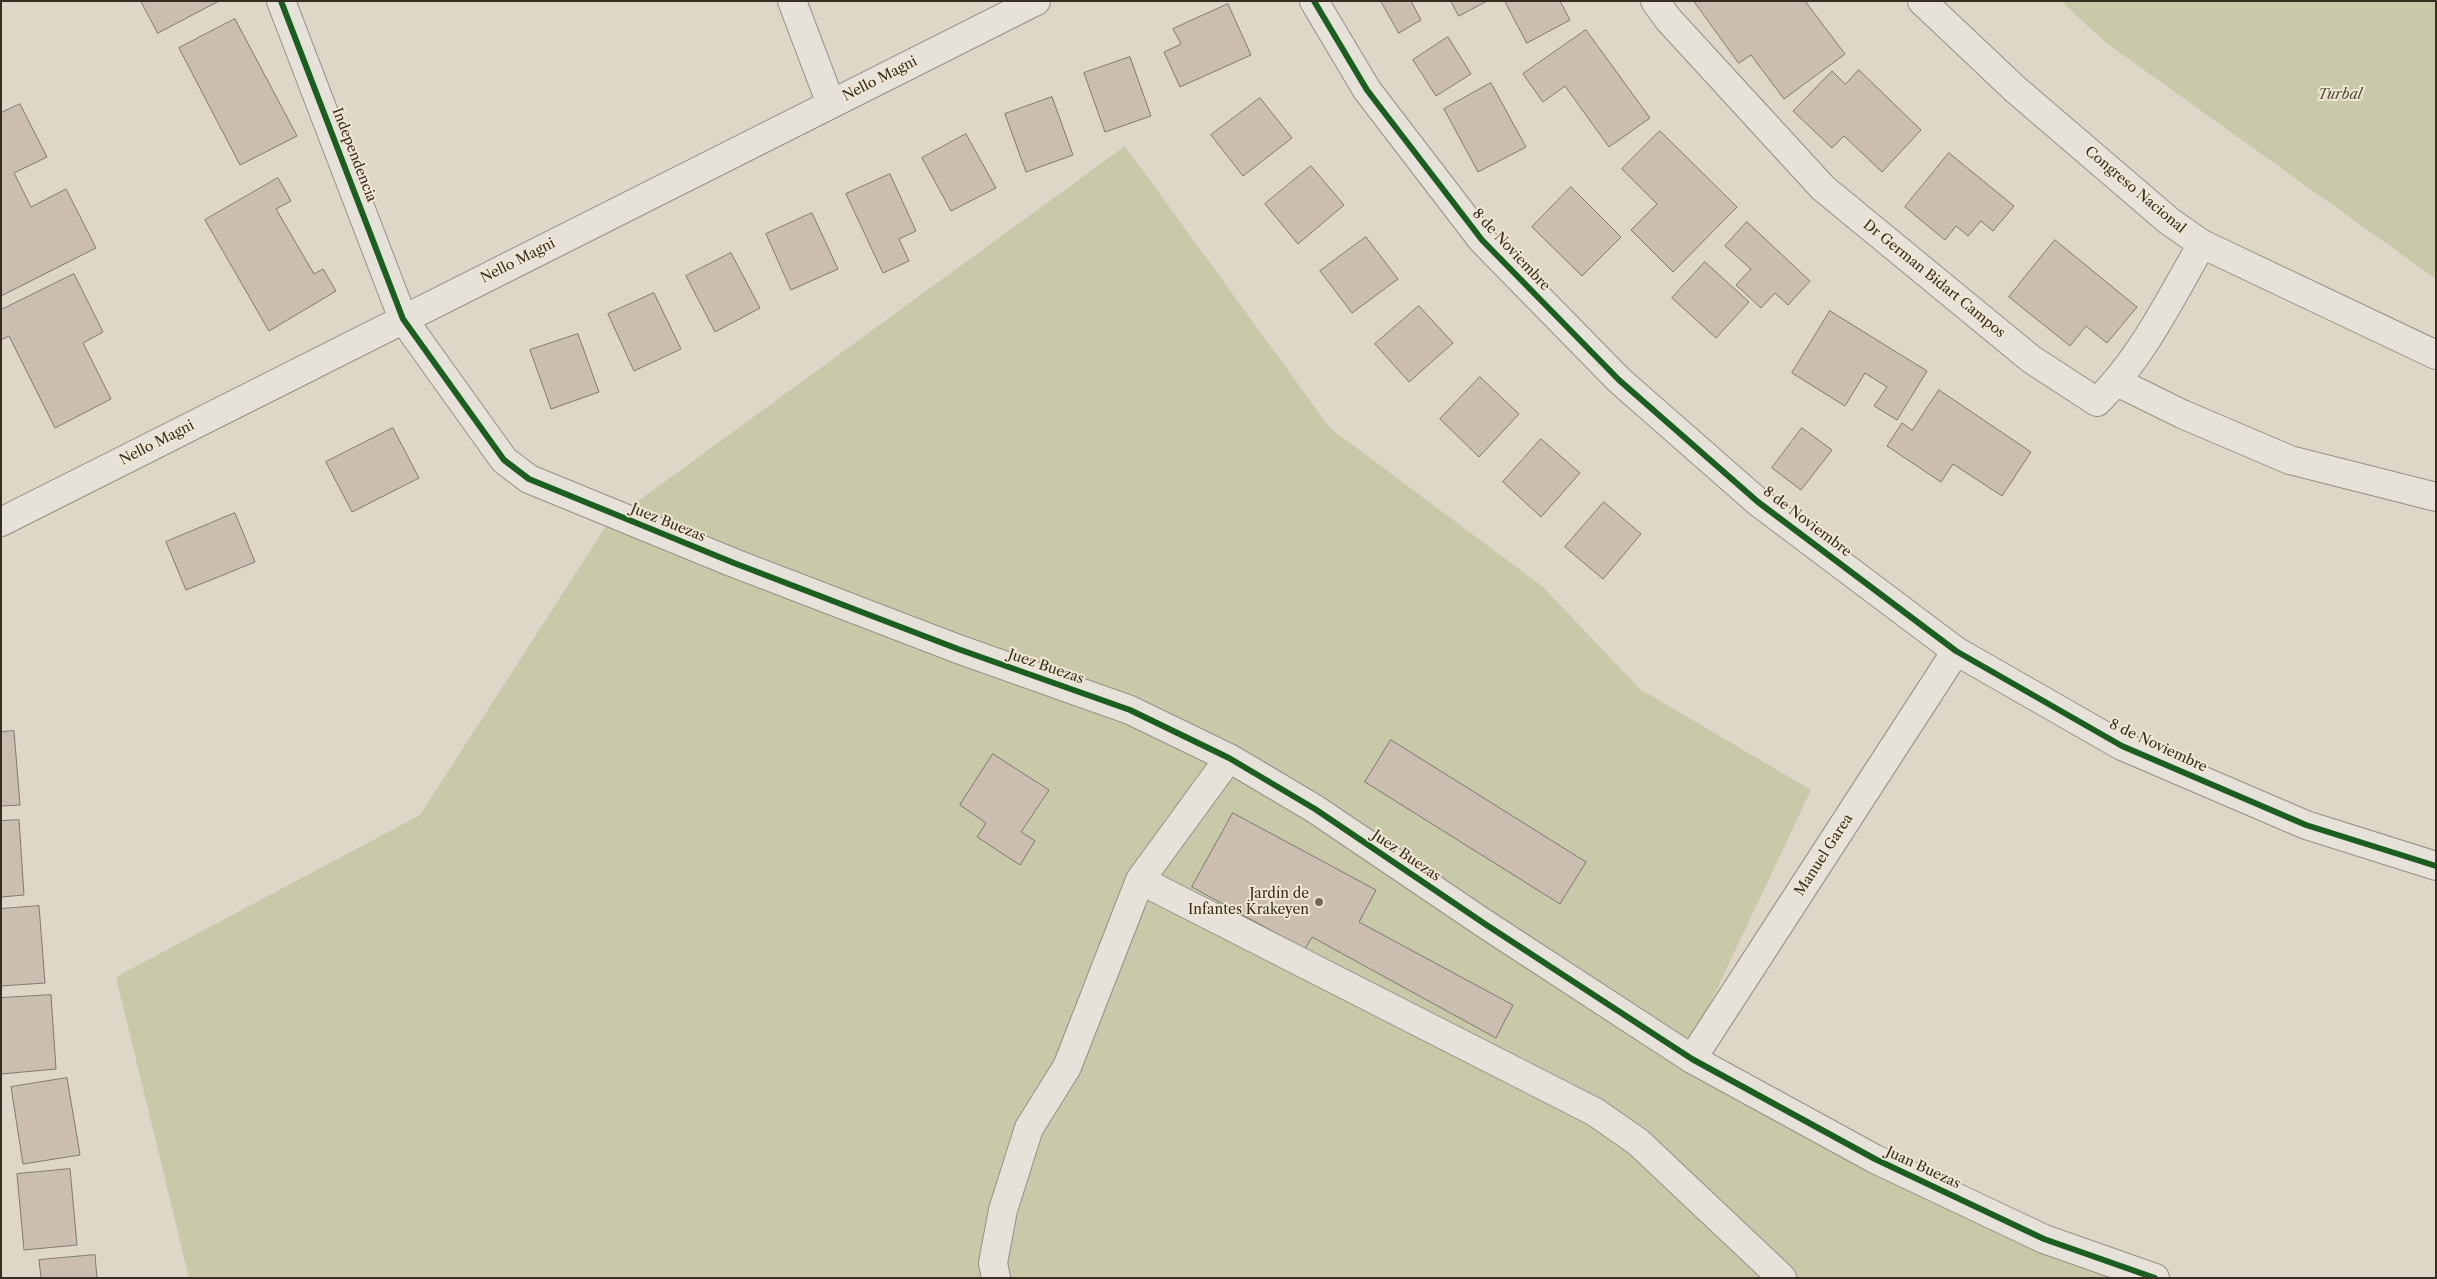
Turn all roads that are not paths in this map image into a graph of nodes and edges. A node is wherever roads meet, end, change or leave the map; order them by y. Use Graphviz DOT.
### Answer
graph roads {
  1 [pos="281,1"];
  2 [pos="792,1"];
  3 [pos="1036,1"];
  4 [pos="1314,1"];
  5 [pos="1655,1"];
  6 [pos="1922,1"];
  7 [pos="831,104"];
  8 [pos="2202,244"];
  9 [pos="403,319"];
  10 [pos="2436,355"];
  11 [pos="2117,382"];
  12 [pos="2436,497"];
  13 [pos="1,522"];
  14 [pos="1956,651"];
  15 [pos="1229,758"];
  16 [pos="2436,866"];
  17 [pos="1140,880"];
  18 [pos="1692,1059"];
  19 [pos="996,1278"];
  20 [pos="1782,1278"];
  21 [pos="2155,1278"];
  1 -- 9 [label="street, Independencia"];
  2 -- 7 [label="street"];
  3 -- 7 [label="street, Nello Magni"];
  4 -- 14 [label="street, 8 de Noviembre"];
  5 -- 11 [label="street, Dr German Bidart Campos"];
  6 -- 8 [label="street, Congreso Nacional"];
  7 -- 9 [label="street, Nello Magni"];
  8 -- 10 [label="street, Congreso Nacional"];
  8 -- 11 [label="street, Dr German Bidart Campos"];
  9 -- 13 [label="street, Nello Magni"];
  9 -- 15 [label="street, Juez Buezas"];
  11 -- 12 [label="street"];
  14 -- 16 [label="street, 8 de Noviembre"];
  14 -- 18 [label="street, Manuel Garea"];
  15 -- 17 [label="street"];
  15 -- 18 [label="street, Juez Buezas"];
  17 -- 19 [label="street"];
  17 -- 20 [label="street"];
  18 -- 21 [label="street, Juan Buezas"];
}
